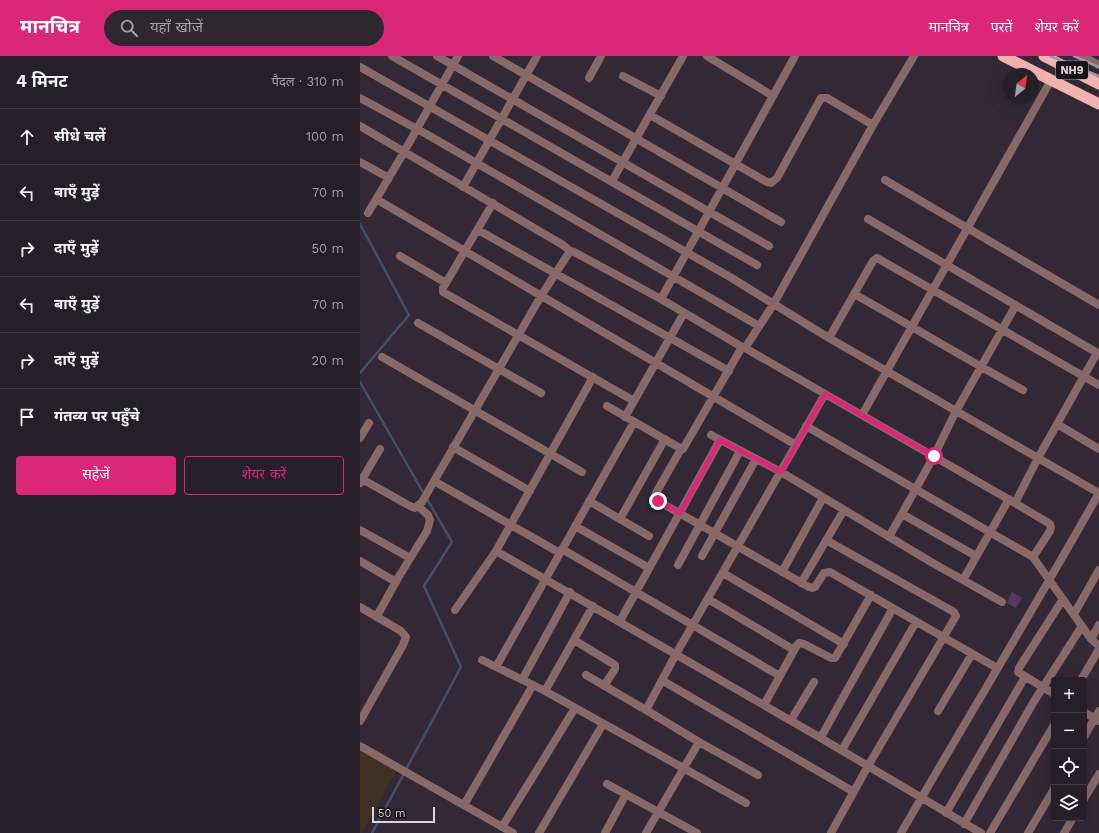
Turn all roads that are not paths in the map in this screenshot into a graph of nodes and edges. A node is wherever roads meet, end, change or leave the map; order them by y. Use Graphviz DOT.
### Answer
graph roads {
  1 [pos="392,56"];
  2 [pos="437,56"];
  3 [pos="458,56"];
  4 [pos="492,56"];
  5 [pos="537,56"];
  6 [pos="601,56"];
  7 [pos="683,56"];
  8 [pos="707,56"];
  9 [pos="795,56"];
  10 [pos="914,56"];
  11 [pos="1003,56"];
  12 [pos="1044,56"];
  13 [pos="1082,56"];
  14 [pos="1095,60"];
  15 [pos="453,65"];
  16 [pos="360,67"];
  17 [pos="526,75"];
  18 [pos="623,76"];
  19 [pos="588,78"];
  20 [pos="1051,80"];
  21 [pos="1099,84"];
  22 [pos="443,85"];
  23 [pos="661,96"];
  24 [pos="773,96"];
  25 [pos="360,98"];
  26 [pos="513,99"];
  27 [pos="1099,104"];
  28 [pos="430,106"];
  29 [pos="650,115"];
  30 [pos="502,119"];
  31 [pos="873,125"];
  32 [pos="360,126"];
  33 [pos="417,129"];
  34 [pos="637,139"];
  35 [pos="490,140"];
  36 [pos="404,152"];
  37 [pos="360,162"];
  38 [pos="623,162"];
  39 [pos="477,163"];
  40 [pos="736,164"];
  41 [pos="389,178"];
  42 [pos="886,180"];
  43 [pos="612,181"];
  44 [pos="463,187"];
  45 [pos="722,188"];
  46 [pos="376,199"];
  47 [pos="493,203"];
  48 [pos="368,212"];
  49 [pos="709,212"];
  50 [pos="868,219"];
  51 [pos="781,222"];
  52 [pos="968,228"];
  53 [pos="478,230"];
  54 [pos="698,231"];
  55 [pos="769,246"];
  56 [pos="466,251"];
  57 [pos="570,251"];
  58 [pos="687,252"];
  59 [pos="400,256"];
  60 [pos="947,264"];
  61 [pos="757,265"];
  62 [pos="555,274"];
  63 [pos="674,276"];
  64 [pos="446,283"];
  65 [pos="932,290"];
  66 [pos="854,294"];
  67 [pos="541,296"];
  68 [pos="661,299"];
  69 [pos="773,305"];
  70 [pos="1016,305"];
  71 [pos="1099,305"];
  72 [pos="684,313"];
  73 [pos="418,323"];
  74 [pos="759,326"];
  75 [pos="912,326"];
  76 [pos="1001,330"];
  77 [pos="519,335"];
  78 [pos="670,337"];
  79 [pos="829,338"];
  80 [pos="744,348"];
  81 [pos="1098,353"];
  82 [pos="382,357"];
  83 [pos="655,363"];
  84 [pos="980,367"];
  85 [pos="499,369"];
  86 [pos="729,371"];
  87 [pos="887,372"];
  88 [pos="1084,376"];
  89 [pos="593,377"];
  90 [pos="1099,385"];
  91 [pos="1023,390"];
  92 [pos="541,393"];
  93 [pos="825,394"];
  94 [pos="713,397"];
  95 [pos="634,401"];
  96 [pos="607,406"];
  97 [pos="475,410"];
  98 [pos="956,411"];
  99 [pos="862,415"];
  100 [pos="625,417"];
  101 [pos="634,422"];
  102 [pos="369,423"];
  103 [pos="1057,424"];
  104 [pos="806,426"];
  105 [pos="711,435"];
  106 [pos="360,438"];
  107 [pos="665,439"];
  108 [pos="720,440"];
  109 [pos="796,445"];
  110 [pos="453,447"];
  111 [pos="380,449"];
  112 [pos="681,449"];
  113 [pos="1099,449"];
  114 [pos="740,451"];
  115 [pos="551,453"];
  116 [pos="934,456"];
  117 [pos="1038,458"];
  118 [pos="756,459"];
  119 [pos="582,472"];
  120 [pos="781,472"];
  121 [pos="361,480"];
  122 [pos="432,484"];
  123 [pos="916,489"];
  124 [pos="530,491"];
  125 [pos="1099,493"];
  126 [pos="823,498"];
  127 [pos="589,501"];
  128 [pos="1012,501"];
  129 [pos="420,504"];
  130 [pos="844,510"];
  131 [pos="680,513"];
  132 [pos="902,514"];
  133 [pos="620,519"];
  134 [pos="700,524"];
  135 [pos="510,525"];
  136 [pos="575,526"];
  137 [pos="360,530"];
  138 [pos="990,532"];
  139 [pos="715,533"];
  140 [pos="649,536"];
  141 [pos="889,537"];
  142 [pos="826,540"];
  143 [pos="738,546"];
  144 [pos="496,550"];
  145 [pos="561,551"];
  146 [pos="702,556"];
  147 [pos="976,556"];
  148 [pos="1034,557"];
  149 [pos="410,558"];
  150 [pos="360,561"];
  151 [pos="678,565"];
  152 [pos="649,568"];
  153 [pos="1099,570"];
  154 [pos="782,572"];
  155 [pos="723,573"];
  156 [pos="546,578"];
  157 [pos="963,580"];
  158 [pos="1050,580"];
  159 [pos="396,582"];
  160 [pos="802,583"];
  161 [pos="570,592"];
  162 [pos="636,592"];
  163 [pos="871,595"];
  164 [pos="708,599"];
  165 [pos="1063,599"];
  166 [pos="1002,602"];
  167 [pos="593,606"];
  168 [pos="360,607"];
  169 [pos="893,608"];
  170 [pos="455,610"];
  171 [pos="1074,614"];
  172 [pos="377,616"];
  173 [pos="620,621"];
  174 [pos="916,622"];
  175 [pos="693,625"];
  176 [pos="1099,625"];
  177 [pos="1082,626"];
  178 [pos="944,637"];
  179 [pos="1091,639"];
  180 [pos="574,640"];
  181 [pos="844,644"];
  182 [pos="1099,648"];
  183 [pos="794,650"];
  184 [pos="676,654"];
  185 [pos="972,654"];
  186 [pos="482,660"];
  187 [pos="496,667"];
  188 [pos="997,668"];
  189 [pos="586,675"];
  190 [pos="780,676"];
  191 [pos="1025,677"];
  192 [pos="1083,677"];
  193 [pos="522,680"];
  194 [pos="663,681"];
  195 [pos="814,682"];
  196 [pos="533,685"];
  197 [pos="604,686"];
  198 [pos="1043,687"];
  199 [pos="545,692"];
  200 [pos="1051,692"];
  201 [pos="764,704"];
  202 [pos="575,708"];
  203 [pos="646,710"];
  204 [pos="938,711"];
  205 [pos="1087,713"];
  206 [pos="1098,717"];
  207 [pos="360,720"];
  208 [pos="791,720"];
  209 [pos="603,724"];
  210 [pos="1051,730"];
  211 [pos="1087,733"];
  212 [pos="821,737"];
  213 [pos="699,742"];
  214 [pos="360,746"];
  215 [pos="842,750"];
  216 [pos="868,766"];
  217 [pos="683,768"];
  218 [pos="758,774"];
  219 [pos="1099,774"];
  220 [pos="607,784"];
  221 [pos="854,792"];
  222 [pos="626,794"];
  223 [pos="1051,794"];
  224 [pos="1087,795"];
  225 [pos="922,798"];
  226 [pos="746,803"];
  227 [pos="464,805"];
  228 [pos="658,812"];
  229 [pos="946,813"];
  230 [pos="1071,821"];
  231 [pos="964,824"];
  232 [pos="502,827"];
  233 [pos="975,832"];
  234 [pos="513,833"];
  235 [pos="539,833"];
  236 [pos="605,833"];
  237 [pos="646,833"];
  238 [pos="697,833"];
  239 [pos="831,833"];
  240 [pos="901,833"];
  241 [pos="990,833"];
  242 [pos="1028,833"];
  243 [pos="1064,833"];
  1 -- 22 [label="street"];
  2 -- 15 [label="street"];
  3 -- 15 [label="street"];
  4 -- 17 [label="street"];
  5 -- 17 [label="street"];
  6 -- 19 [label="street"];
  7 -- 23 [label="street"];
  8 -- 24 [label="street"];
  9 -- 24 [label="street"];
  10 -- 31 [label="street"];
  11 -- 20 [label="highway, NH9"];
  12 -- 21 [label="highway, NH9"];
  13 -- 14 [label="street"];
  15 -- 22 [label="street"];
  15 -- 26 [label="street"];
  16 -- 28 [label="street"];
  17 -- 26 [label="street"];
  17 -- 34 [label="street"];
  18 -- 23 [label="street"];
  20 -- 27 [label="highway, NH9"];
  20 -- 52 [label="street"];
  22 -- 28 [label="street"];
  22 -- 30 [label="street"];
  23 -- 29 [label="street"];
  24 -- 40 [label="street"];
  25 -- 33 [label="street"];
  26 -- 30 [label="street"];
  26 -- 38 [label="street"];
  28 -- 33 [label="street"];
  28 -- 35 [label="street"];
  29 -- 34 [label="street"];
  29 -- 40 [label="street"];
  30 -- 35 [label="street"];
  30 -- 43 [label="street"];
  31 -- 40 [label="street"];
  31 -- 69 [label="street"];
  32 -- 36 [label="street"];
  33 -- 36 [label="street"];
  33 -- 39 [label="street"];
  34 -- 38 [label="street"];
  34 -- 45 [label="street"];
  35 -- 39 [label="street"];
  35 -- 58 [label="street"];
  36 -- 41 [label="street"];
  36 -- 44 [label="street"];
  37 -- 41 [label="street"];
  38 -- 43 [label="street"];
  38 -- 49 [label="street"];
  39 -- 44 [label="street"];
  39 -- 63 [label="street"];
  40 -- 45 [label="street"];
  41 -- 46 [label="street"];
  42 -- 52 [label="street"];
  43 -- 54 [label="street"];
  44 -- 47 [label="street"];
  45 -- 49 [label="street"];
  45 -- 51 [label="street"];
  46 -- 48 [label="street"];
  46 -- 56 [label="street"];
  47 -- 53 [label="street"];
  47 -- 57 [label="street"];
  49 -- 54 [label="street"];
  49 -- 55 [label="street"];
  50 -- 60 [label="street"];
  52 -- 60 [label="street"];
  52 -- 71 [label="street"];
  53 -- 56 [label="street"];
  53 -- 62 [label="street"];
  54 -- 58 [label="street"];
  54 -- 61 [label="street"];
  56 -- 64 [label="street"];
  56 -- 67 [label="street"];
  57 -- 62 [label="street"];
  57 -- 68 [label="street"];
  58 -- 63 [label="street"];
  58 -- 69 [label="street"];
  59 -- 64 [label="street"];
  60 -- 65 [label="street"];
  60 -- 70 [label="street"];
  62 -- 67 [label="street"];
  62 -- 78 [label="street"];
  63 -- 68 [label="street"];
  63 -- 74 [label="street"];
  64 -- 77 [label="street"];
  65 -- 66 [label="street"];
  65 -- 75 [label="street"];
  65 -- 76 [label="street"];
  66 -- 75 [label="street"];
  66 -- 79 [label="street"];
  67 -- 77 [label="street"];
  67 -- 83 [label="street"];
  68 -- 72 [label="street"];
  69 -- 74 [label="street"];
  69 -- 79 [label="street"];
  70 -- 76 [label="street"];
  70 -- 81 [label="street"];
  72 -- 78 [label="street"];
  72 -- 80 [label="street"];
  73 -- 85 [label="street"];
  74 -- 80 [label="street"];
  75 -- 84 [label="street"];
  75 -- 87 [label="street"];
  76 -- 84 [label="street"];
  76 -- 88 [label="street"];
  77 -- 85 [label="street"];
  77 -- 89 [label="street"];
  78 -- 83 [label="street"];
  78 -- 86 [label="street"];
  79 -- 87 [label="street"];
  80 -- 86 [label="street"];
  80 -- 93 [label="street"];
  81 -- 88 [label="street"];
  82 -- 97 [label="street"];
  83 -- 94 [label="street"];
  83 -- 95 [label="street"];
  84 -- 91 [label="street"];
  84 -- 98 [label="street"];
  85 -- 92 [label="street"];
  85 -- 97 [label="street"];
  86 -- 94 [label="street"];
  87 -- 98 [label="street"];
  87 -- 99 [label="street"];
  88 -- 90 [label="street"];
  88 -- 103 [label="street"];
  89 -- 95 [label="street"];
  89 -- 115 [label="street"];
  93 -- 99 [label="street"];
  93 -- 104 [label="street"];
  94 -- 109 [label="street"];
  94 -- 112 [label="street"];
  95 -- 100 [label="street"];
  96 -- 100 [label="street"];
  97 -- 110 [label="street"];
  97 -- 115 [label="street"];
  98 -- 116 [label="street"];
  98 -- 117 [label="street"];
  99 -- 116 [label="street"];
  100 -- 101 [label="street"];
  101 -- 107 [label="street"];
  101 -- 127 [label="street"];
  102 -- 106 [label="street"];
  103 -- 113 [label="street"];
  103 -- 117 [label="street"];
  104 -- 109 [label="street"];
  104 -- 123 [label="street"];
  105 -- 108 [label="street"];
  107 -- 112 [label="street"];
  107 -- 133 [label="street"];
  108 -- 114 [label="street"];
  108 -- 131 [label="street"];
  109 -- 120 [label="street"];
  110 -- 122 [label="street"];
  110 -- 124 [label="street"];
  111 -- 121 [label="street"];
  112 -- 131 [label="street"];
  114 -- 118 [label="street"];
  114 -- 134 [label="street"];
  115 -- 119 [label="street"];
  115 -- 124 [label="street"];
  116 -- 123 [label="street"];
  116 -- 128 [label="street"];
  117 -- 125 [label="street"];
  117 -- 128 [label="street"];
  118 -- 120 [label="street"];
  118 -- 139 [label="street"];
  120 -- 126 [label="street"];
  120 -- 143 [label="street"];
  121 -- 129 [label="street"];
  122 -- 129 [label="street"];
  122 -- 135 [label="street"];
  123 -- 132 [label="street"];
  123 -- 138 [label="street"];
  124 -- 135 [label="street"];
  125 -- 158 [label="street"];
  126 -- 130 [label="street"];
  126 -- 154 [label="street"];
  127 -- 133 [label="street"];
  127 -- 136 [label="street"];
  128 -- 138 [label="street"];
  128 -- 148 [label="street"];
  129 -- 149 [label="street"];
  130 -- 141 [label="street"];
  130 -- 142 [label="street"];
  131 -- 134 [label="street"];
  131 -- 152 [label="street"];
  132 -- 141 [label="street"];
  132 -- 147 [label="street"];
  133 -- 140 [label="street"];
  134 -- 139 [label="street"];
  134 -- 151 [label="street"];
  135 -- 144 [label="street"];
  135 -- 145 [label="street"];
  136 -- 145 [label="street"];
  136 -- 152 [label="street"];
  137 -- 149 [label="street"];
  138 -- 147 [label="street"];
  138 -- 148 [label="street"];
  139 -- 143 [label="street"];
  139 -- 146 [label="street"];
  141 -- 157 [label="street"];
  142 -- 160 [label="street"];
  142 -- 178 [label="street"];
  143 -- 154 [label="street"];
  143 -- 155 [label="street"];
  144 -- 156 [label="street"];
  144 -- 170 [label="street"];
  145 -- 156 [label="street"];
  145 -- 162 [label="street"];
  147 -- 157 [label="street"];
  148 -- 158 [label="street"];
  149 -- 159 [label="street"];
  150 -- 159 [label="street"];
  152 -- 162 [label="street"];
  153 -- 171 [label="street"];
  154 -- 160 [label="street"];
  155 -- 164 [label="street"];
  155 -- 181 [label="street"];
  156 -- 161 [label="street"];
  156 -- 187 [label="street"];
  157 -- 166 [label="street"];
  158 -- 165 [label="street"];
  158 -- 188 [label="street"];
  159 -- 172 [label="street"];
  160 -- 163 [label="street"];
  161 -- 167 [label="street"];
  161 -- 193 [label="street"];
  162 -- 173 [label="street"];
  162 -- 175 [label="street"];
  163 -- 169 [label="street"];
  163 -- 181 [label="street"];
  164 -- 175 [label="street"];
  164 -- 183 [label="street"];
  165 -- 171 [label="street"];
  165 -- 191 [label="street"];
  167 -- 173 [label="street"];
  167 -- 180 [label="street"];
  168 -- 172 [label="street"];
  169 -- 174 [label="street"];
  169 -- 212 [label="street"];
  171 -- 177 [label="street"];
  172 -- 207 [label="street"];
  173 -- 184 [label="street"];
  174 -- 178 [label="street"];
  174 -- 215 [label="street"];
  175 -- 184 [label="street"];
  175 -- 190 [label="street"];
  176 -- 179 [label="street"];
  177 -- 179 [label="street"];
  177 -- 198 [label="street"];
  178 -- 185 [label="street"];
  178 -- 216 [label="street"];
  179 -- 182 [label="street"];
  180 -- 197 [label="street"];
  180 -- 199 [label="street"];
  181 -- 183 [label="street"];
  182 -- 192 [label="street"];
  183 -- 190 [label="street"];
  184 -- 194 [label="street"];
  184 -- 201 [label="street"];
  185 -- 188 [label="street"];
  185 -- 204 [label="street"];
  186 -- 187 [label="street"];
  187 -- 193 [label="street"];
  188 -- 225 [label="street"];
  189 -- 197 [label="street"];
  190 -- 201 [label="street"];
  191 -- 198 [label="street"];
  191 -- 229 [label="street"];
  193 -- 196 [label="street"];
  194 -- 203 [label="street"];
  194 -- 221 [label="street"];
  195 -- 208 [label="street"];
  196 -- 199 [label="street"];
  196 -- 227 [label="street"];
  197 -- 203 [label="street"];
  198 -- 200 [label="street"];
  198 -- 231 [label="street"];
  199 -- 202 [label="street"];
  201 -- 208 [label="street"];
  202 -- 209 [label="street"];
  202 -- 232 [label="street"];
  203 -- 213 [label="street"];
  205 -- 206 [label="street"];
  206 -- 211 [label="street"];
  208 -- 212 [label="street"];
  209 -- 217 [label="street"];
  209 -- 235 [label="street"];
  210 -- 241 [label="street"];
  212 -- 215 [label="street"];
  213 -- 217 [label="street"];
  213 -- 218 [label="street"];
  214 -- 227 [label="street"];
  215 -- 216 [label="street"];
  216 -- 221 [label="street"];
  216 -- 225 [label="street"];
  217 -- 226 [label="street"];
  217 -- 228 [label="street"];
  219 -- 224 [label="street"];
  220 -- 222 [label="street"];
  221 -- 239 [label="street"];
  222 -- 228 [label="street"];
  222 -- 236 [label="street"];
  223 -- 242 [label="street"];
  225 -- 229 [label="street"];
  225 -- 240 [label="street"];
  227 -- 232 [label="street"];
  228 -- 237 [label="street"];
  228 -- 238 [label="street"];
  229 -- 231 [label="street"];
  230 -- 243 [label="street"];
  231 -- 233 [label="street"];
  232 -- 234 [label="street"];
}
